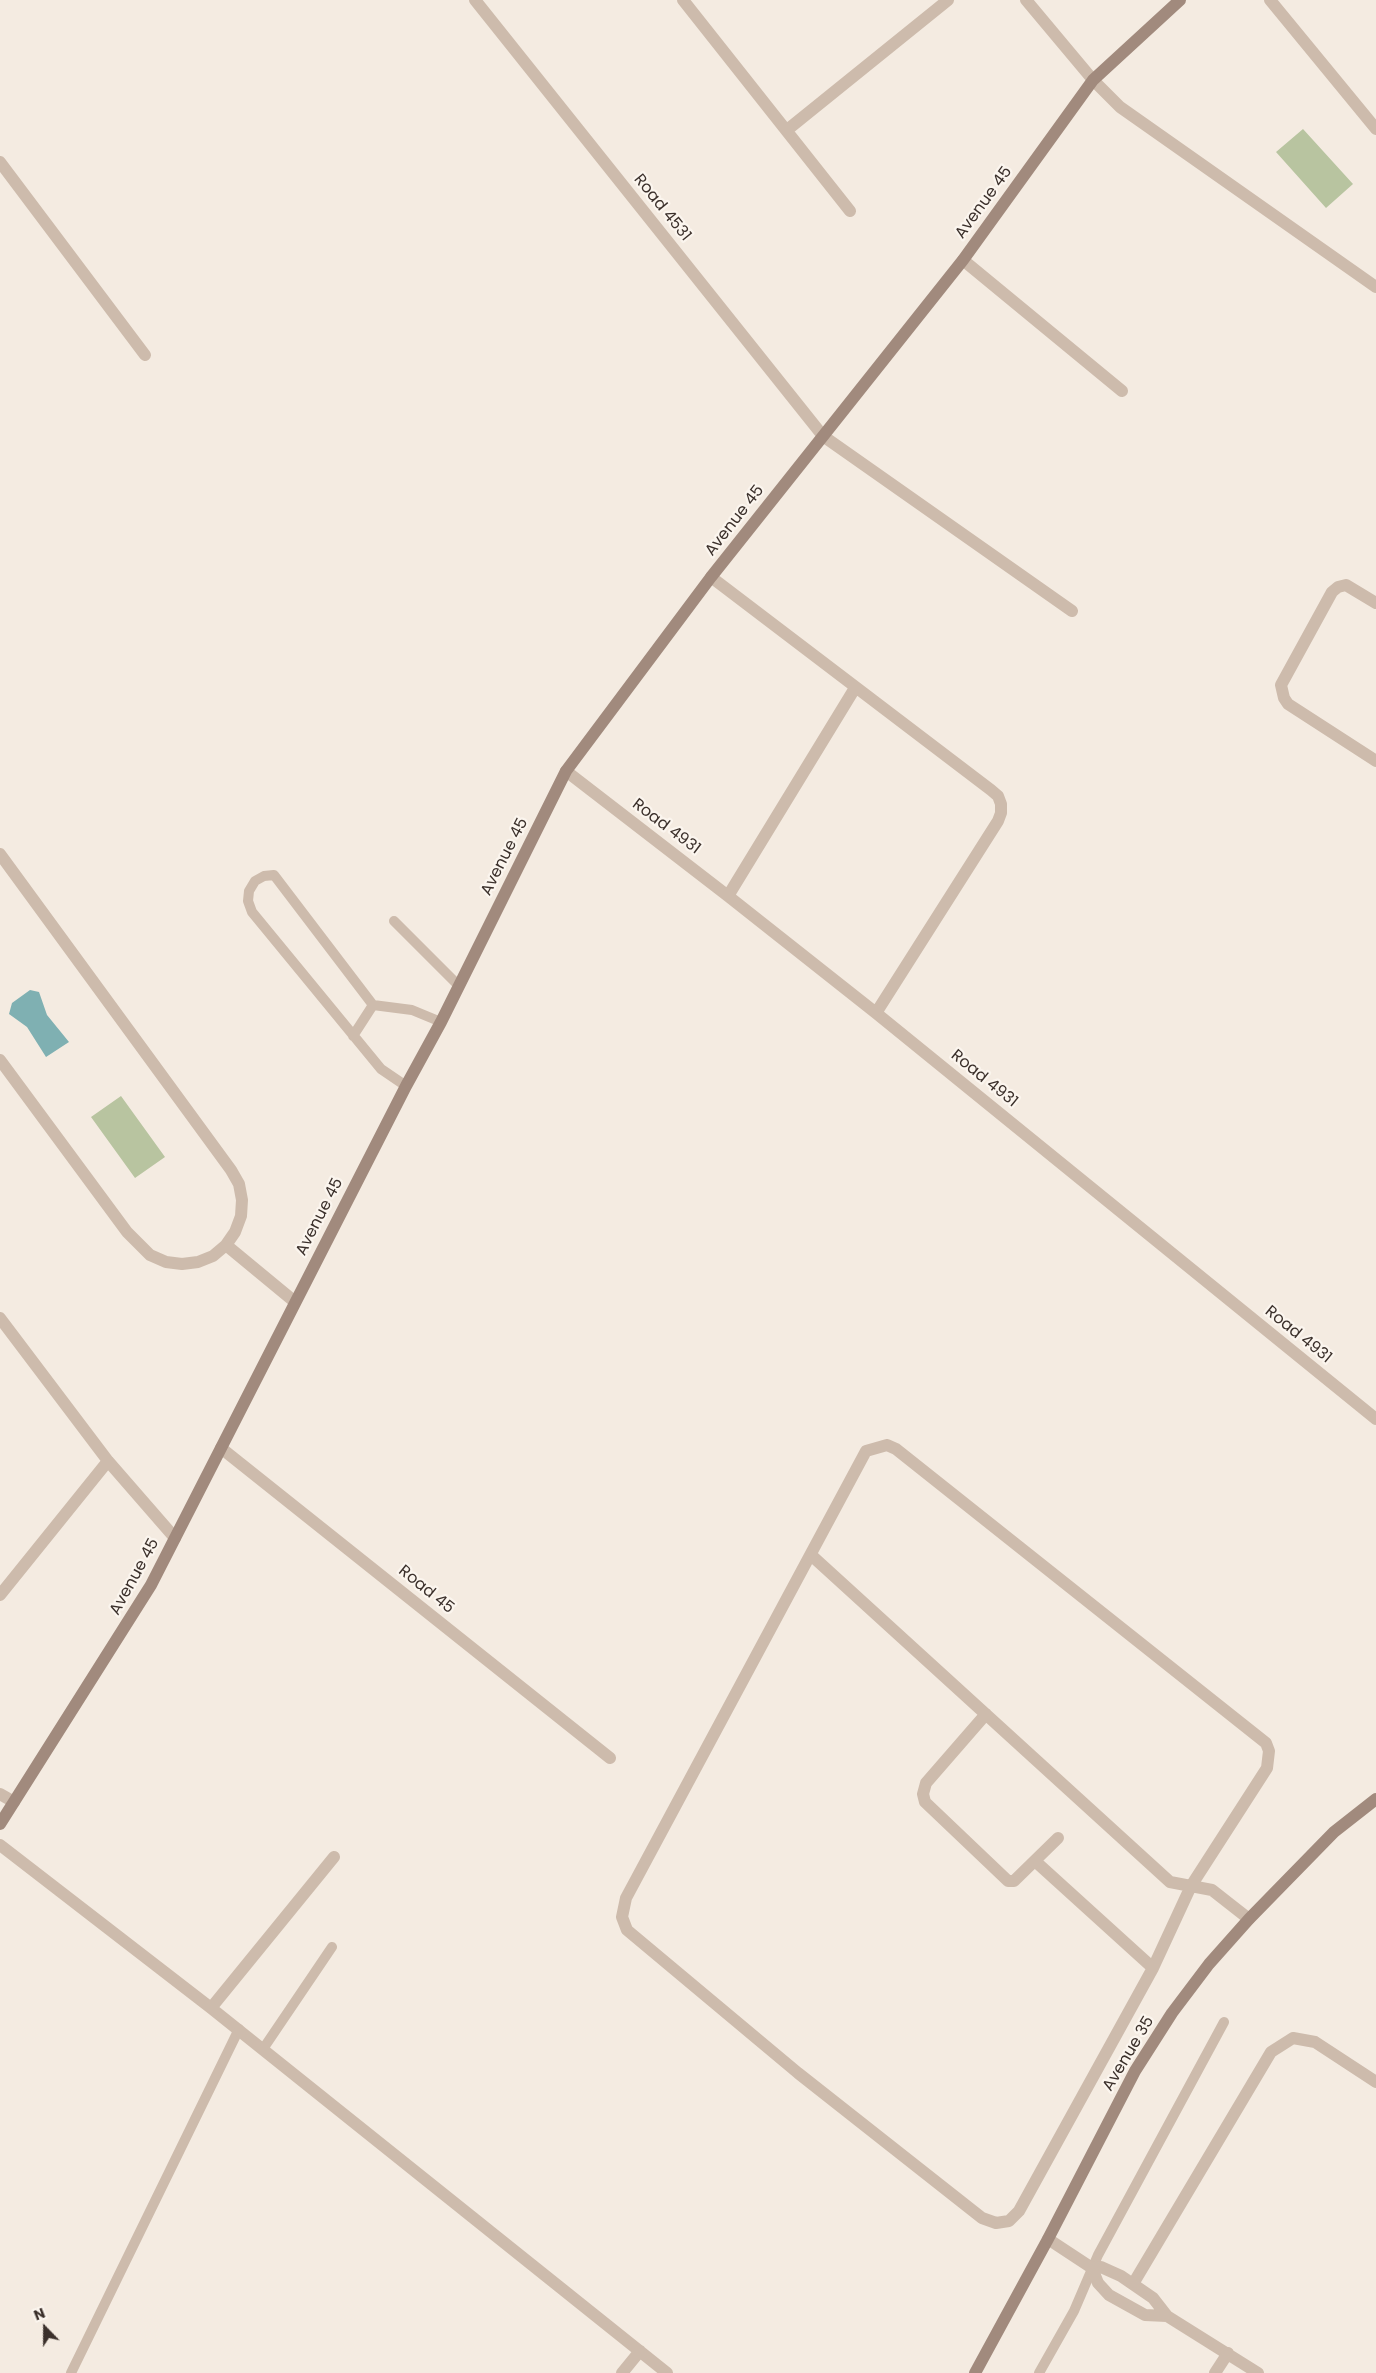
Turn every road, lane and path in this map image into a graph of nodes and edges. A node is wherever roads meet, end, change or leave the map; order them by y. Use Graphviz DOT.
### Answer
graph roads {
  1 [pos="475,0"];
  2 [pos="683,0"];
  3 [pos="948,0"];
  4 [pos="1026,0"];
  5 [pos="1180,0"];
  6 [pos="1270,0"];
  7 [pos="1093,80"];
  8 [pos="1376,129"];
  9 [pos="788,130"];
  10 [pos="0,162"];
  11 [pos="850,211"];
  12 [pos="963,260"];
  13 [pos="1376,287"];
  14 [pos="145,355"];
  15 [pos="1122,391"];
  16 [pos="823,436"];
  17 [pos="711,577"];
  18 [pos="1376,603"];
  19 [pos="1072,611"];
  20 [pos="855,688"];
  21 [pos="1376,761"];
  22 [pos="566,771"];
  23 [pos="0,854"];
  24 [pos="728,896"];
  25 [pos="394,921"];
  26 [pos="458,985"];
  27 [pos="373,1005"];
  28 [pos="876,1013"];
  29 [pos="441,1022"];
  30 [pos="353,1036"];
  31 [pos="0,1060"];
  32 [pos="406,1086"];
  33 [pos="226,1245"];
  34 [pos="295,1302"];
  35 [pos="0,1318"];
  36 [pos="1376,1419"];
  37 [pos="221,1448"];
  38 [pos="108,1461"];
  39 [pos="175,1538"];
  40 [pos="810,1554"];
  41 [pos="0,1595"];
  42 [pos="986,1714"];
  43 [pos="610,1758"];
  44 [pos="0,1794"];
  45 [pos="1376,1799"];
  46 [pos="14,1802"];
  47 [pos="0,1824"];
  48 [pos="1058,1838"];
  49 [pos="0,1845"];
  50 [pos="334,1857"];
  51 [pos="1035,1861"];
  52 [pos="1191,1886"];
  53 [pos="1249,1920"];
  54 [pos="332,1947"];
  55 [pos="1153,1968"];
  56 [pos="211,2008"];
  57 [pos="1224,2022"];
  58 [pos="239,2029"];
  59 [pos="263,2049"];
  60 [pos="1376,2082"];
  61 [pos="1048,2239"];
  62 [pos="1092,2268"];
  63 [pos="1133,2284"];
  64 [pos="1167,2316"];
  65 [pos="640,2351"];
  66 [pos="1228,2353"];
  67 [pos="71,2373"];
  68 [pos="622,2373"];
  69 [pos="667,2373"];
  70 [pos="975,2373"];
  71 [pos="1039,2373"];
  72 [pos="1216,2373"];
  73 [pos="1258,2373"];
  1 -- 16 [label="street, Road 4531"];
  2 -- 9 [label="street"];
  3 -- 9 [label="street"];
  4 -- 7 [label="street"];
  5 -- 7 [label="street, Avenue 45"];
  6 -- 8 [label="street"];
  7 -- 12 [label="street, Avenue 45"];
  7 -- 13 [label="street"];
  9 -- 11 [label="street"];
  10 -- 14 [label="street"];
  12 -- 15 [label="street"];
  12 -- 16 [label="street, Avenue 45"];
  16 -- 17 [label="street, Avenue 45"];
  16 -- 19 [label="street, Road 4531"];
  17 -- 20 [label="street"];
  17 -- 22 [label="street, Avenue 45"];
  18 -- 21 [label="street"];
  20 -- 24 [label="street"];
  20 -- 28 [label="street"];
  22 -- 24 [label="street, Road 4931"];
  22 -- 26 [label="street, Avenue 45"];
  23 -- 33 [label="street"];
  24 -- 28 [label="street, Road 4931"];
  25 -- 26 [label="lane"];
  26 -- 29 [label="street, Avenue 45"];
  27 -- 29 [label="lane"];
  27 -- 30 [label="lane"];
  27 -- 30 [label="lane"];
  28 -- 36 [label="street, Road 4931"];
  29 -- 32 [label="street, Avenue 45"];
  30 -- 32 [label="lane"];
  31 -- 33 [label="street"];
  32 -- 34 [label="street, Avenue 45"];
  33 -- 34 [label="street"];
  34 -- 37 [label="street, Avenue 45"];
  35 -- 38 [label="street"];
  37 -- 39 [label="street, Avenue 45"];
  37 -- 43 [label="street, Road 45"];
  38 -- 39 [label="street"];
  38 -- 41 [label="street"];
  39 -- 46 [label="street, Avenue 45"];
  40 -- 42 [label="street"];
  40 -- 52 [label="street"];
  40 -- 55 [label="street"];
  42 -- 51 [label="street"];
  42 -- 52 [label="street"];
  44 -- 46 [label="street"];
  45 -- 53 [label="street, Avenue 35"];
  46 -- 47 [label="street, Avenue 45"];
  48 -- 51 [label="street"];
  49 -- 56 [label="street"];
  50 -- 56 [label="street"];
  51 -- 55 [label="street"];
  52 -- 53 [label="street"];
  52 -- 55 [label="street"];
  53 -- 61 [label="street, Avenue 35"];
  54 -- 59 [label="lane"];
  56 -- 58 [label="street"];
  57 -- 62 [label="lane"];
  58 -- 59 [label="street"];
  58 -- 67 [label="lane"];
  59 -- 65 [label="street"];
  60 -- 63 [label="street"];
  61 -- 62 [label="street"];
  61 -- 70 [label="street, Avenue 35"];
  62 -- 63 [label="street"];
  62 -- 64 [label="street"];
  62 -- 71 [label="lane"];
  63 -- 64 [label="street"];
  64 -- 66 [label="street"];
  65 -- 68 [label="street"];
  65 -- 69 [label="street"];
  66 -- 72 [label="street"];
  66 -- 73 [label="street"];
}
